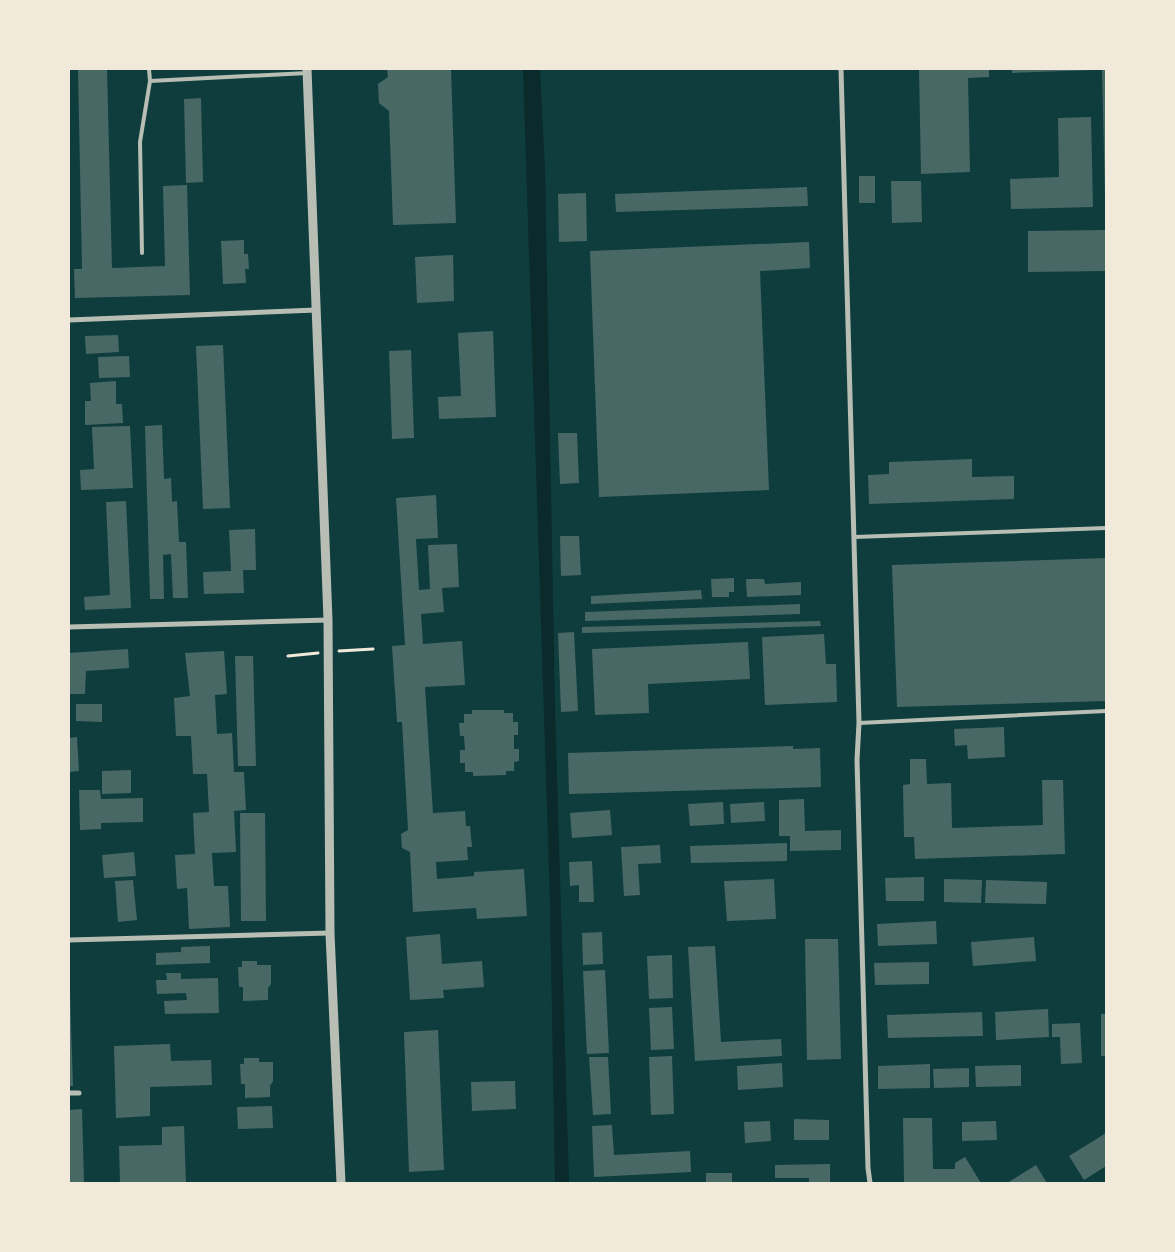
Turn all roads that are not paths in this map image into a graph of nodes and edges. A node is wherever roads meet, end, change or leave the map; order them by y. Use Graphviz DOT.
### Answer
graph roads {
  1 [pos="149,69"];
  2 [pos="840,69"];
  3 [pos="307,71"];
  4 [pos="150,81"];
  5 [pos="142,253"];
  6 [pos="316,310"];
  7 [pos="69,320"];
  8 [pos="1106,528"];
  9 [pos="854,537"];
  10 [pos="328,620"];
  11 [pos="69,627"];
  12 [pos="1106,712"];
  13 [pos="859,724"];
  14 [pos="330,933"];
  15 [pos="69,940"];
  16 [pos="69,1093"];
  17 [pos="79,1093"];
  18 [pos="341,1183"];
  19 [pos="870,1183"];
  1 -- 4 [label="lane"];
  2 -- 9 [label="street"];
  3 -- 4 [label="lane"];
  3 -- 6 [label="street"];
  4 -- 5 [label="lane"];
  6 -- 7 [label="street"];
  6 -- 10 [label="street"];
  8 -- 9 [label="lane"];
  9 -- 13 [label="street"];
  10 -- 11 [label="street"];
  10 -- 14 [label="street"];
  12 -- 13 [label="lane"];
  13 -- 19 [label="street"];
  14 -- 15 [label="street"];
  14 -- 18 [label="street"];
  16 -- 17 [label="street"];
}
